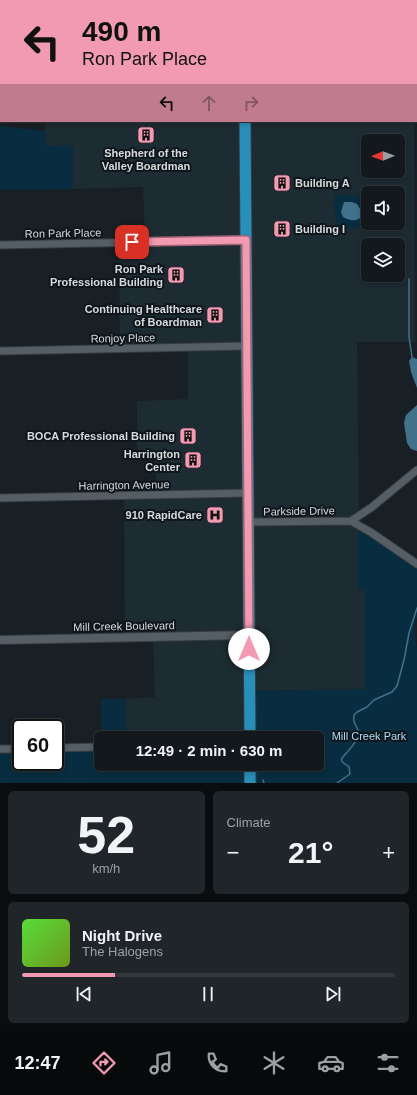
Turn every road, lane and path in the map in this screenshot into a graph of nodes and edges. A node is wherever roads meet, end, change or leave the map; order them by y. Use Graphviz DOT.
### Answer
graph roads {
  1 [pos="245,122"];
  2 [pos="246,240"];
  3 [pos="0,245"];
  4 [pos="246,346"];
  5 [pos="0,351"];
  6 [pos="417,470"];
  7 [pos="248,493"];
  8 [pos="0,498"];
  9 [pos="351,521"];
  10 [pos="248,522"];
  11 [pos="417,564"];
  12 [pos="249,635"];
  13 [pos="0,640"];
  14 [pos="250,731"];
  15 [pos="94,747"];
  16 [pos="64,748"];
  17 [pos="0,749"];
  18 [pos="12,749"];
  19 [pos="250,771"];
  20 [pos="250,783"];
  1 -- 2 [label="main road"];
  2 -- 3 [label="street, Ron Park Place"];
  2 -- 4 [label="main road"];
  4 -- 5 [label="street, Ronjoy Place"];
  4 -- 7 [label="main road"];
  6 -- 9 [label="street"];
  7 -- 8 [label="street, Harrington Avenue"];
  7 -- 10 [label="main road"];
  9 -- 10 [label="street, Parkside Drive"];
  9 -- 11 [label="street"];
  10 -- 12 [label="main road"];
  12 -- 13 [label="street, Mill Creek Boulevard"];
  12 -- 14 [label="main road"];
  15 -- 16 [label="street"];
  17 -- 18 [label="street"];
  19 -- 20 [label="main road"];
}
